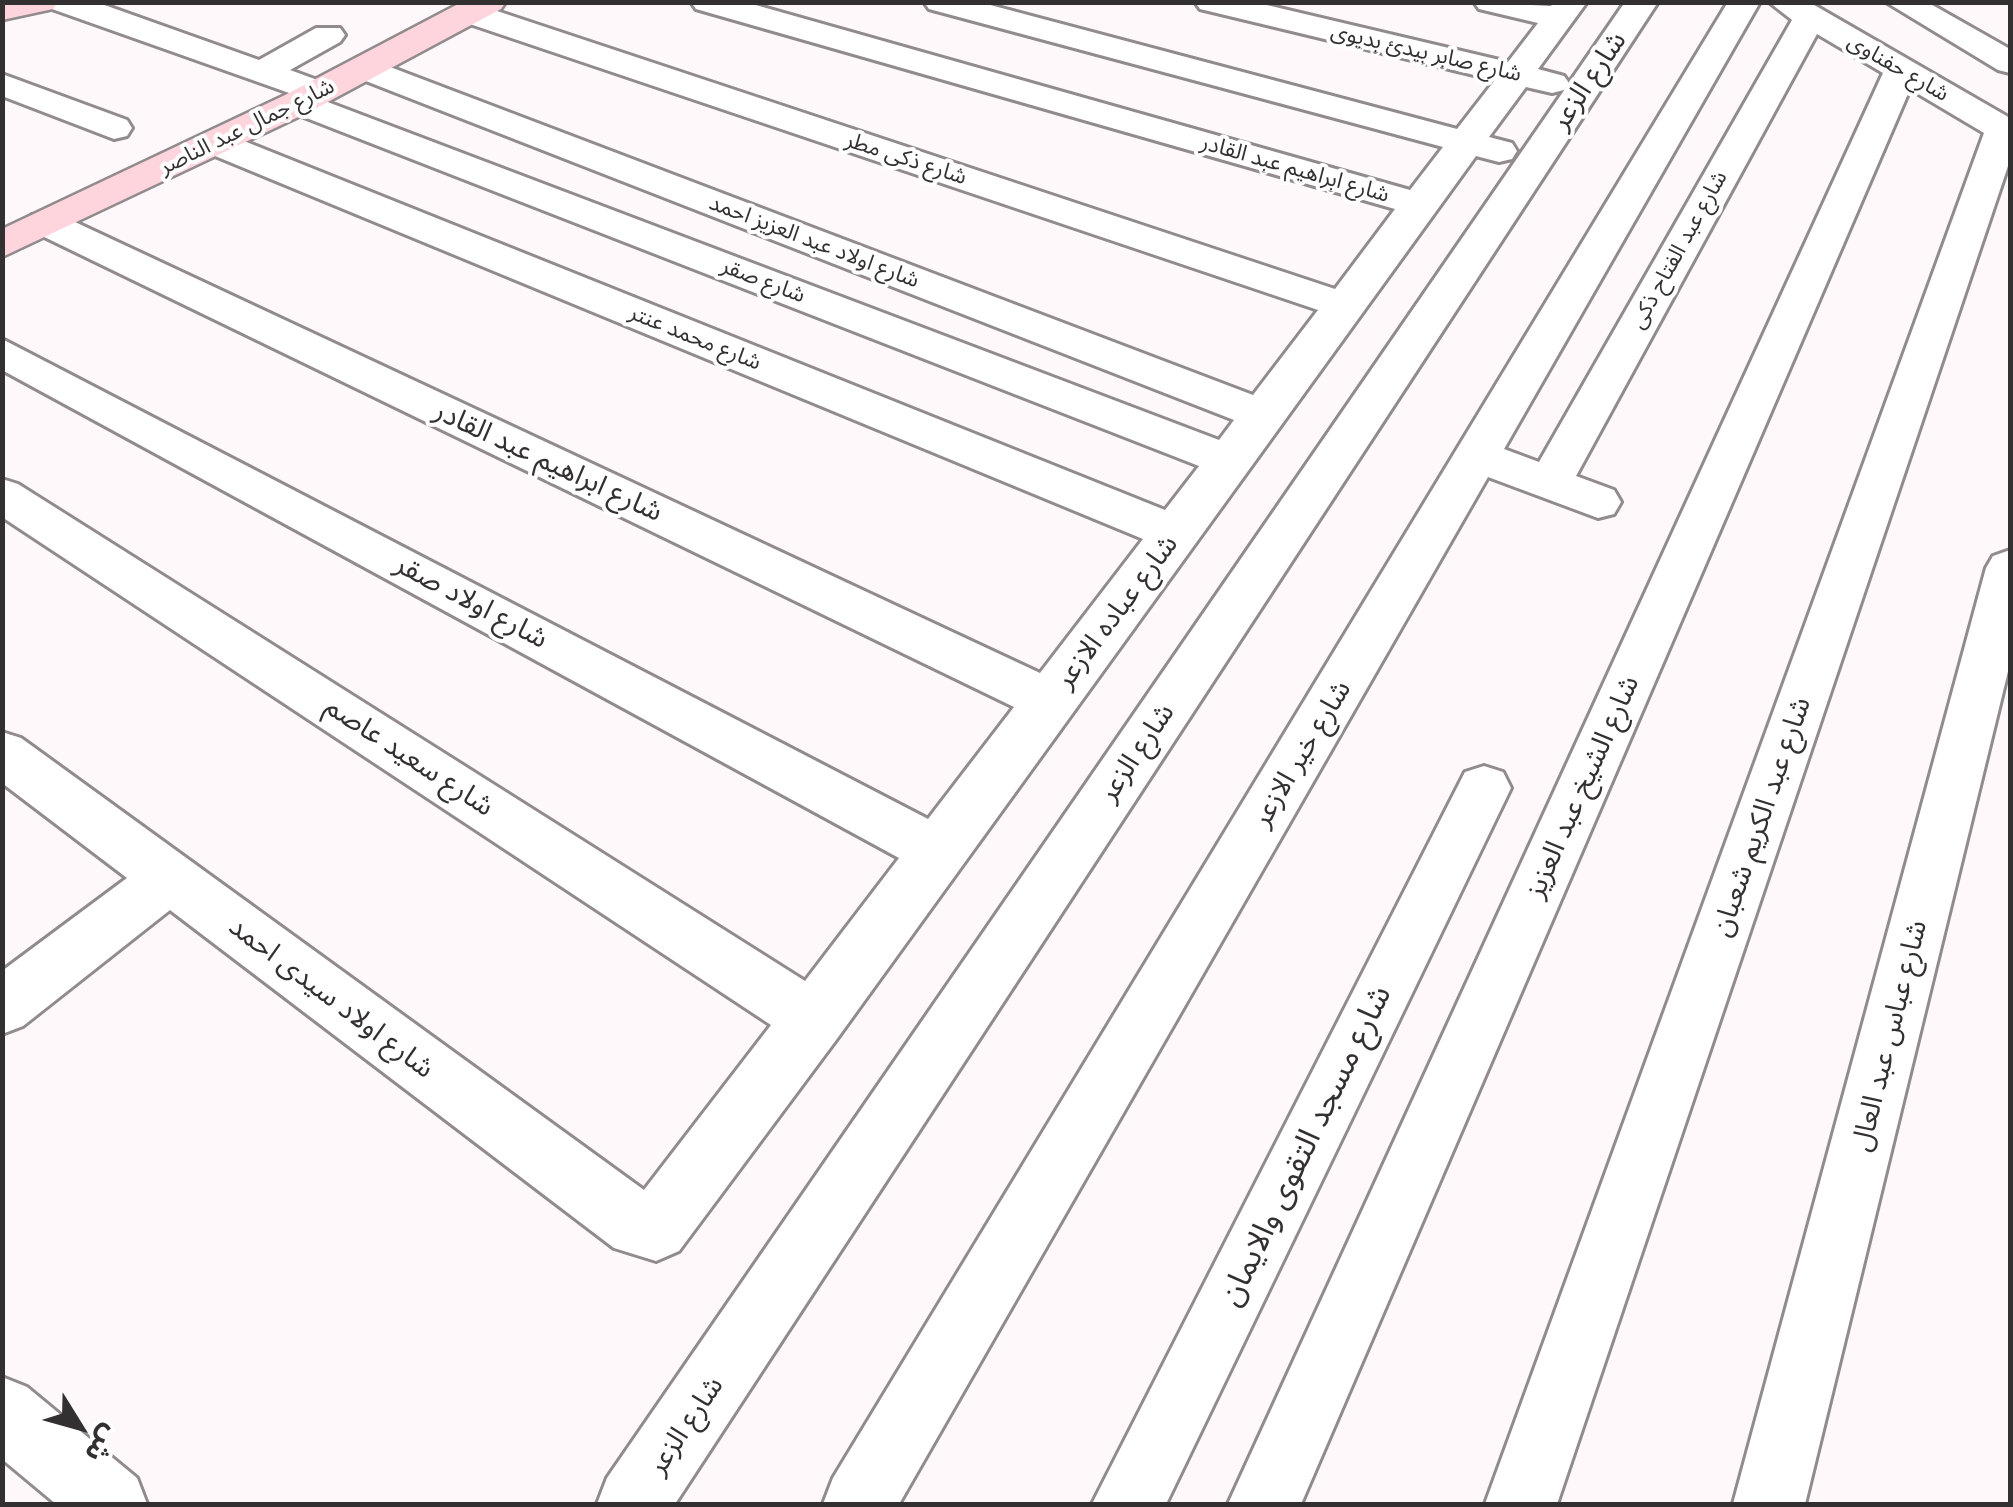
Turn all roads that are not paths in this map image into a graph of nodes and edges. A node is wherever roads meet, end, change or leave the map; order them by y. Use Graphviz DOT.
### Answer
graph roads {
  1 [pos="41,2"];
  2 [pos="64,2"];
  3 [pos="706,2"];
  4 [pos="940,2"];
  5 [pos="1212,2"];
  6 [pos="1490,2"];
  7 [pos="1642,2"];
  8 [pos="1744,2"];
  9 [pos="1902,2"];
  10 [pos="479,8"];
  11 [pos="2,10"];
  12 [pos="1565,10"];
  13 [pos="1797,10"];
  14 [pos="328,35"];
  15 [pos="2010,63"];
  16 [pos="366,69"];
  17 [pos="1901,70"];
  18 [pos="262,72"];
  19 [pos="1519,75"];
  20 [pos="2,84"];
  21 [pos="1582,90"];
  22 [pos="309,97"];
  23 [pos="114,128"];
  24 [pos="2006,131"];
  25 [pos="216,143"];
  26 [pos="1470,143"];
  27 [pos="1534,160"];
  28 [pos="1421,205"];
  29 [pos="46,224"];
  30 [pos="2,246"];
  31 [pos="1343,305"];
  32 [pos="2,352"];
  33 [pos="1263,415"];
  34 [pos="1477,456"];
  35 [pos="1228,460"];
  36 [pos="1549,484"];
  37 [pos="2,495"];
  38 [pos="1598,502"];
  39 [pos="1175,533"];
  40 [pos="2010,568"];
  41 [pos="1050,702"];
  42 [pos="2,753"];
  43 [pos="1484,788"];
  44 [pos="939,852"];
  45 [pos="169,878"];
  46 [pos="2,1008"];
  47 [pos="815,1020"];
  48 [pos="664,1222"];
  49 [pos="2,1412"];
  50 [pos="111,1504"];
  51 [pos="633,1504"];
  52 [pos="859,1504"];
  53 [pos="1128,1504"];
  54 [pos="1264,1504"];
  55 [pos="1522,1504"];
  56 [pos="1770,1504"];
  1 -- 11 [label="street"];
  2 -- 18 [label="street, شارع صقر"];
  3 -- 28 [label="street, شارع ابراهيم عبد القادر"];
  4 -- 26 [label="street"];
  5 -- 19 [label="street, شارع صابر بيدئ بديوى"];
  6 -- 12 [label="street"];
  7 -- 21 [label="street, شارع الزعر"];
  8 -- 34 [label="street, شارع خير الازعر"];
  9 -- 15 [label="street"];
  10 -- 16 [label="street, شارع جمال عبد الناصر"];
  10 -- 31 [label="street, شارع ذكى مطر"];
  12 -- 19 [label="street, شارع عباده الازعر"];
  13 -- 17 [label="street, شارع حفناوى"];
  13 -- 36 [label="street, شارع عبد الفتاح ذكى"];
  14 -- 18 [label="street"];
  16 -- 22 [label="street, شارع جمال عبد الناصر"];
  16 -- 33 [label="street, شارع اولاد عبد العزيز احمد"];
  17 -- 24 [label="street, شارع حفناوى"];
  17 -- 54 [label="street, شارع الشيخ عبد العزيز"];
  18 -- 22 [label="street, شارع صقر"];
  19 -- 21 [label="street, شارع صابر بيدئ بديوى"];
  19 -- 26 [label="street, شارع عباده الازعر"];
  20 -- 23 [label="street"];
  21 -- 27 [label="street, شارع الزعر"];
  22 -- 25 [label="street, شارع جمال عبد الناصر"];
  22 -- 35 [label="street, شارع صقر"];
  24 -- 55 [label="street, شارع عبد الكريم شعبان"];
  25 -- 29 [label="street, شارع جمال عبد الناصر"];
  25 -- 39 [label="street, شارع محمد عنتر"];
  26 -- 27 [label="street"];
  26 -- 28 [label="street, شارع عباده الازعر"];
  27 -- 51 [label="street, شارع الزعر"];
  28 -- 31 [label="street, شارع عباده الازعر"];
  29 -- 30 [label="street, شارع جمال عبد الناصر"];
  29 -- 41 [label="street, شارع ابراهيم عبد القادر"];
  31 -- 33 [label="street, شارع عباده الازعر"];
  32 -- 44 [label="street, شارع اولاد صقر"];
  33 -- 35 [label="street, شارع عباده الازعر"];
  34 -- 36 [label="street"];
  34 -- 52 [label="street, شارع خير الازعر"];
  35 -- 39 [label="street, شارع عباده الازعر"];
  36 -- 38 [label="street"];
  37 -- 47 [label="street, شارع سعيد عاصم"];
  39 -- 41 [label="street, شارع عباده الازعر"];
  40 -- 56 [label="street, شارع عباس عبد العال"];
  41 -- 44 [label="street, شارع عباده الازعر"];
  42 -- 45 [label="street, شارع اولاد سيدى احمد"];
  43 -- 53 [label="street, شارع مسجد التقوى والايمان"];
  44 -- 47 [label="street, شارع عباده الازعر"];
  45 -- 46 [label="street"];
  45 -- 48 [label="street, شارع اولاد سيدى احمد"];
  47 -- 48 [label="street, شارع عباده الازعر"];
  49 -- 50 [label="street"];
}
